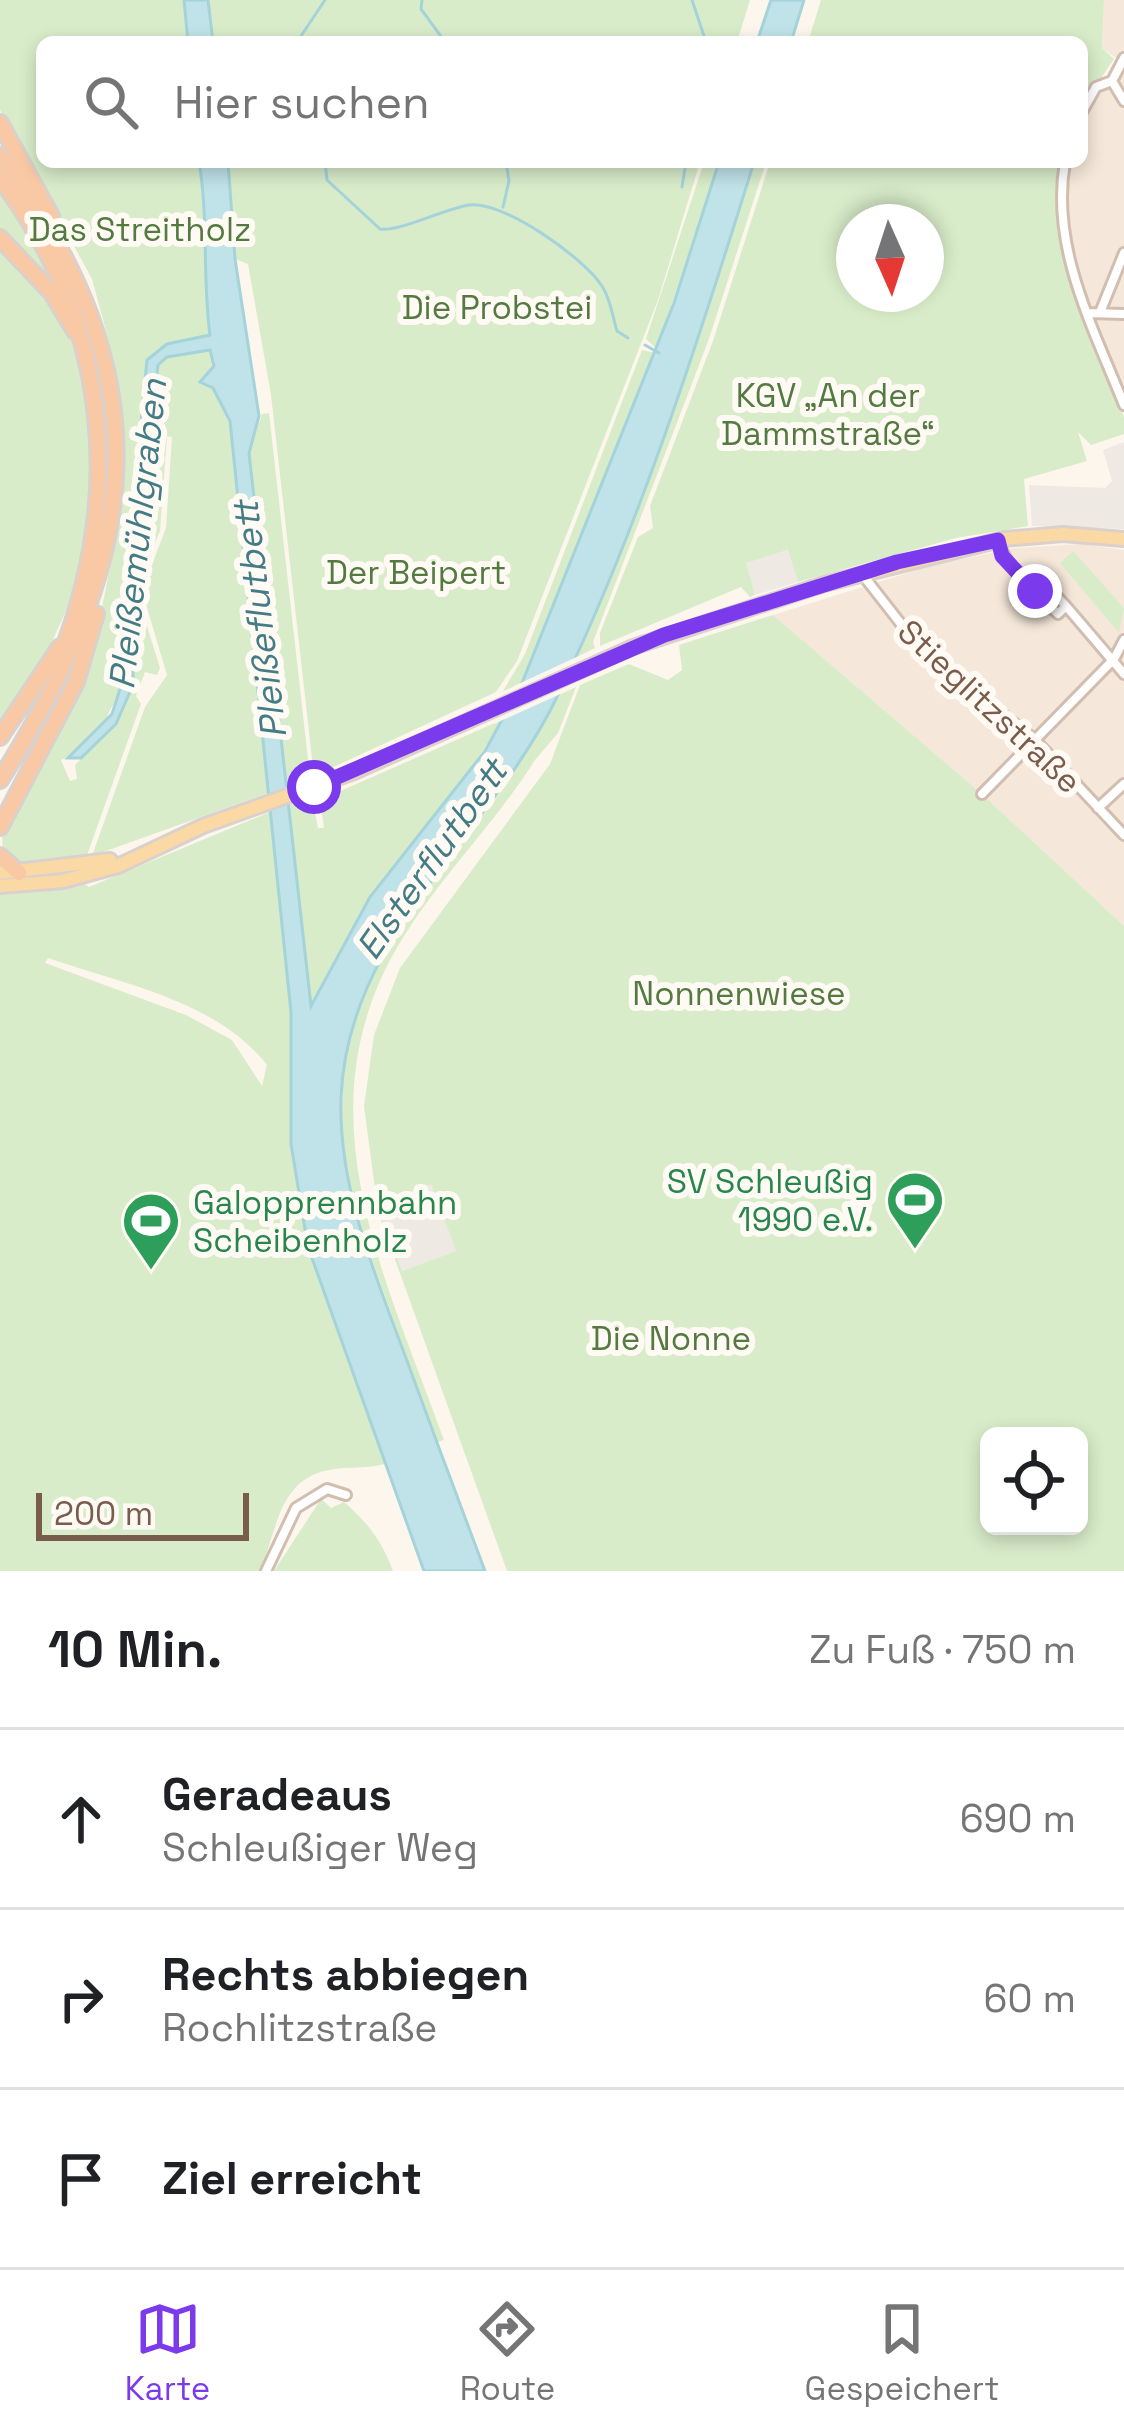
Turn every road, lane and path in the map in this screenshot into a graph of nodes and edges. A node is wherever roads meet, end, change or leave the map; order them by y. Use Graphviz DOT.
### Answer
graph roads {
  1 [pos="1124,58"];
  2 [pos="1112,81"];
  3 [pos="1088,101"];
  4 [pos="1124,101"];
  5 [pos="0,124"];
  6 [pos="0,156"];
  7 [pos="1065,168"];
  8 [pos="0,178"];
  9 [pos="0,238"];
  10 [pos="1124,253"];
  11 [pos="65,255"];
  12 [pos="1101,310"];
  13 [pos="1089,313"];
  14 [pos="1124,314"];
  15 [pos="88,355"];
  16 [pos="1124,404"];
  17 [pos="1124,539"];
  18 [pos="998,540"];
  19 [pos="103,563"];
  20 [pos="861,573"];
  21 [pos="75,622"];
  22 [pos="1124,640"];
  23 [pos="1114,659"];
  24 [pos="1124,674"];
  25 [pos="0,737"];
  26 [pos="1035,740"];
  27 [pos="21,745"];
  28 [pos="0,780"];
  29 [pos="1124,784"];
  30 [pos="982,794"];
  31 [pos="1098,808"];
  32 [pos="0,827"];
  33 [pos="1124,835"];
  34 [pos="140,852"];
  35 [pos="0,856"];
  36 [pos="0,873"];
  37 [pos="19,873"];
  38 [pos="0,886"];
  39 [pos="346,1495"];
  40 [pos="266,1571"];
  1 -- 2 [label="street"];
  2 -- 3 [label="street"];
  2 -- 4 [label="street"];
  5 -- 11 [label="highway"];
  6 -- 11 [label="highway"];
  7 -- 13 [label="street"];
  8 -- 15 [label="highway"];
  9 -- 15 [label="highway"];
  10 -- 12 [label="street"];
  11 -- 19 [label="highway"];
  12 -- 13 [label="street"];
  12 -- 14 [label="street"];
  13 -- 16 [label="street"];
  15 -- 21 [label="highway"];
  17 -- 18 [label="main road"];
  18 -- 20 [label="main road"];
  18 -- 23 [label="street"];
  19 -- 27 [label="highway"];
  19 -- 32 [label="highway"];
  20 -- 26 [label="street, Stieglitzstraße"];
  20 -- 34 [label="main road"];
  21 -- 25 [label="highway"];
  21 -- 27 [label="highway"];
  22 -- 23 [label="street"];
  23 -- 24 [label="street"];
  23 -- 26 [label="street"];
  26 -- 30 [label="street"];
  26 -- 31 [label="street, Stieglitzstraße"];
  27 -- 28 [label="highway"];
  29 -- 31 [label="street"];
  31 -- 33 [label="street, Stieglitzstraße"];
  34 -- 37 [label="main road"];
  34 -- 38 [label="main road"];
  35 -- 37 [label="highway"];
  36 -- 37 [label="main road"];
  39 -- 40 [label="street"];
}
